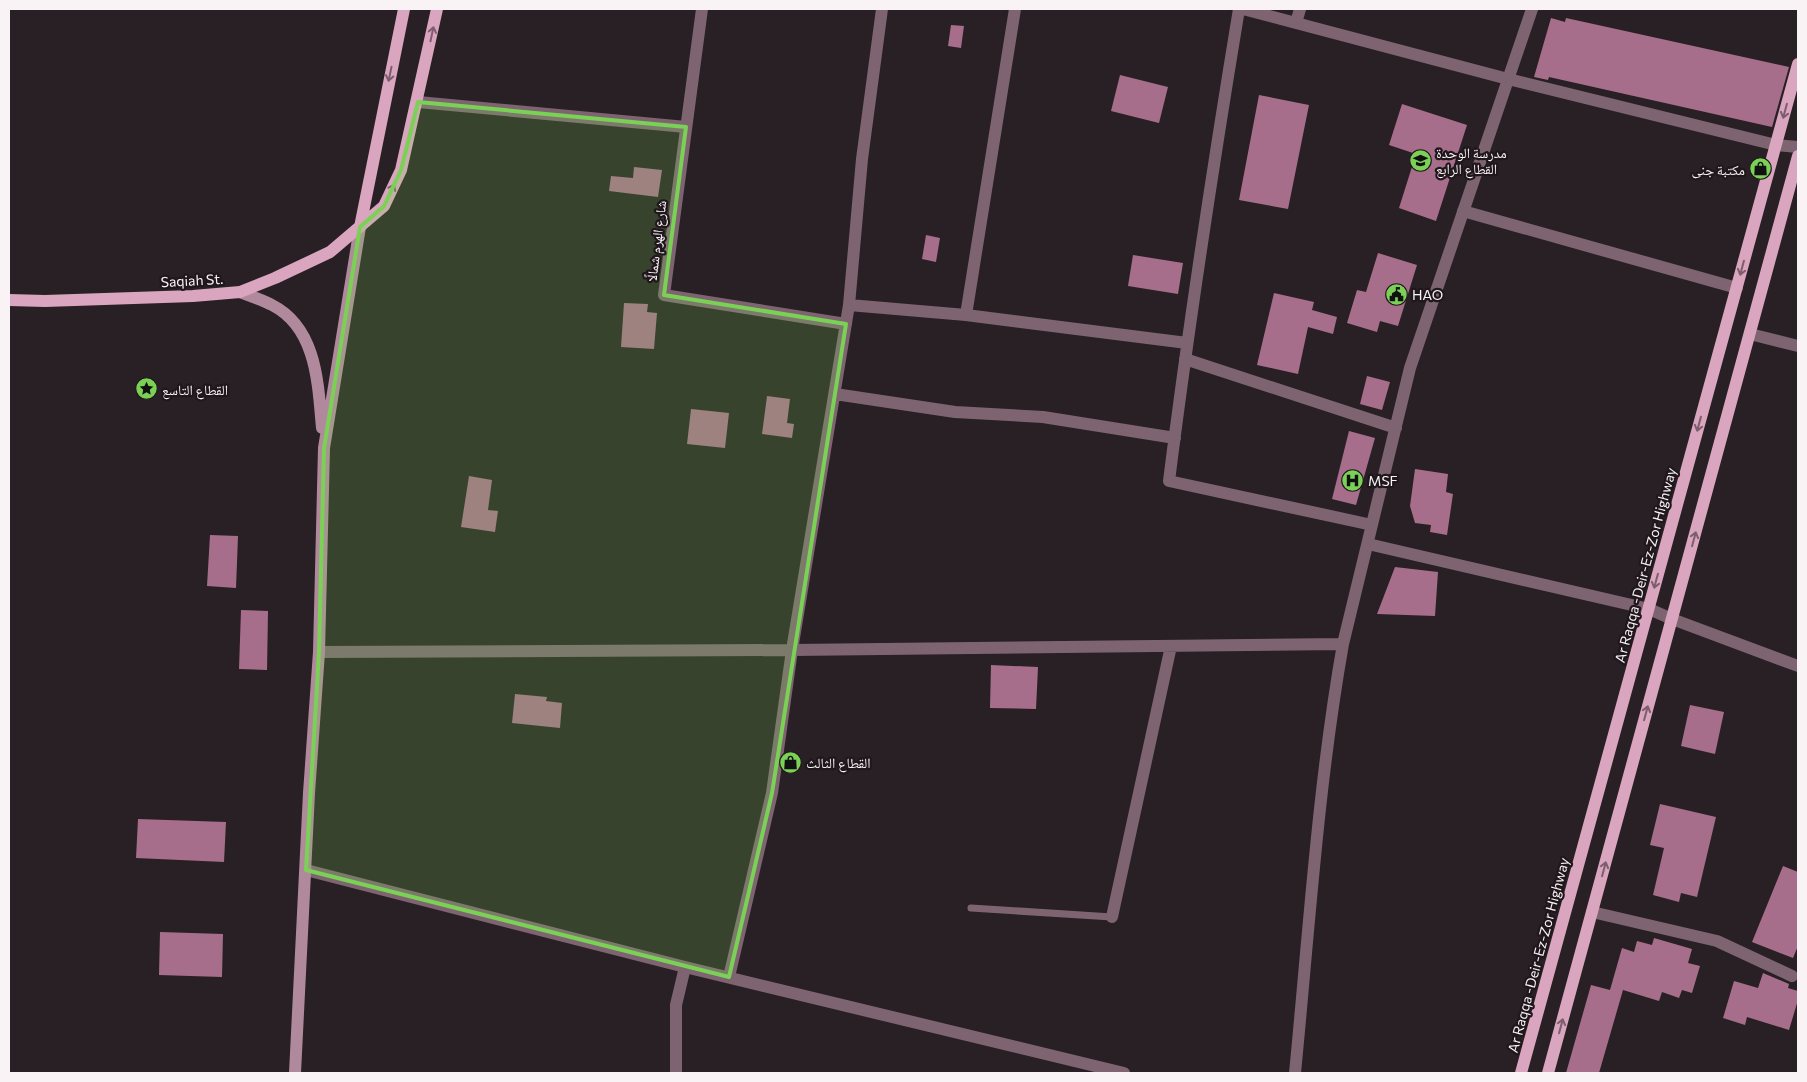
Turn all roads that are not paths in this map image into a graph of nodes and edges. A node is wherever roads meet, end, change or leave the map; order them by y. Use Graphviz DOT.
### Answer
graph roads {
  1 [pos="404,9"];
  2 [pos="437,9"];
  3 [pos="702,9"];
  4 [pos="882,9"];
  5 [pos="1015,9"];
  6 [pos="1239,9"];
  7 [pos="1243,9"];
  8 [pos="1300,9"];
  9 [pos="1532,9"];
  10 [pos="1296,23"];
  11 [pos="1798,64"];
  12 [pos="1508,79"];
  13 [pos="418,102"];
  14 [pos="686,128"];
  15 [pos="1776,145"];
  16 [pos="1798,146"];
  17 [pos="1798,156"];
  18 [pos="1463,212"];
  19 [pos="360,227"];
  20 [pos="1736,288"];
  21 [pos="240,292"];
  22 [pos="9,300"];
  23 [pos="850,305"];
  24 [pos="966,315"];
  25 [pos="846,324"];
  26 [pos="1750,334"];
  27 [pos="1187,342"];
  28 [pos="1798,346"];
  29 [pos="1185,359"];
  30 [pos="835,394"];
  31 [pos="1396,428"];
  32 [pos="1175,438"];
  33 [pos="324,448"];
  34 [pos="1372,525"];
  35 [pos="1368,544"];
  36 [pos="1649,609"];
  37 [pos="1672,619"];
  38 [pos="1343,644"];
  39 [pos="1171,646"];
  40 [pos="792,650"];
  41 [pos="319,652"];
  42 [pos="1798,666"];
  43 [pos="306,870"];
  44 [pos="971,908"];
  45 [pos="1592,912"];
  46 [pos="1112,917"];
  47 [pos="686,967"];
  48 [pos="1792,976"];
  49 [pos="729,977"];
  50 [pos="295,1073"];
  51 [pos="676,1073"];
  52 [pos="1124,1073"];
  53 [pos="1295,1073"];
  54 [pos="1521,1073"];
  55 [pos="1548,1073"];
  1 -- 19 [label="main road, one-way"];
  13 -- 2 [label="main road, Saqiah St., one-way"];
  3 -- 14 [label="street, شارع الهرم شمالًا"];
  4 -- 23 [label="street"];
  5 -- 24 [label="street"];
  6 -- 27 [label="street"];
  7 -- 10 [label="street"];
  8 -- 10 [label="street"];
  9 -- 12 [label="street"];
  10 -- 12 [label="street"];
  11 -- 15 [label="main road, Ar Raqqa -Deir-Ez-Zor Highway, one-way"];
  12 -- 15 [label="street"];
  12 -- 18 [label="street"];
  13 -- 14 [label="street"];
  19 -- 13 [label="main road, Saqiah St., one-way"];
  14 -- 25 [label="street, شارع الهرم شمالًا"];
  15 -- 16 [label="street"];
  15 -- 20 [label="main road, Ar Raqqa -Deir-Ez-Zor Highway, one-way"];
  17 -- 26 [label="main road"];
  18 -- 20 [label="street"];
  18 -- 31 [label="street"];
  19 -- 21 [label="main road, Saqiah St."];
  19 -- 33 [label="main road"];
  20 -- 36 [label="main road, Ar Raqqa -Deir-Ez-Zor Highway, one-way"];
  21 -- 22 [label="main road, Saqiah St."];
  21 -- 33 [label="main road"];
  23 -- 24 [label="street"];
  23 -- 25 [label="street"];
  24 -- 27 [label="street"];
  25 -- 30 [label="street"];
  26 -- 28 [label="street"];
  37 -- 26 [label="main road, one-way"];
  27 -- 29 [label="street"];
  29 -- 31 [label="street"];
  29 -- 32 [label="street"];
  30 -- 32 [label="street"];
  30 -- 40 [label="street"];
  31 -- 34 [label="street"];
  32 -- 34 [label="street"];
  33 -- 41 [label="main road"];
  34 -- 35 [label="street"];
  35 -- 36 [label="street"];
  35 -- 38 [label="street"];
  36 -- 37 [label="street"];
  36 -- 54 [label="main road, Ar Raqqa -Deir-Ez-Zor Highway"];
  37 -- 42 [label="street"];
  45 -- 37 [label="main road, one-way"];
  38 -- 39 [label="street"];
  38 -- 53 [label="street"];
  39 -- 40 [label="street"];
  39 -- 46 [label="street"];
  40 -- 41 [label="street"];
  40 -- 49 [label="street"];
  41 -- 43 [label="main road"];
  43 -- 47 [label="street"];
  43 -- 50 [label="main road"];
  44 -- 46 [label="lane"];
  45 -- 48 [label="street"];
  55 -- 45 [label="main road, one-way"];
  47 -- 49 [label="street"];
  47 -- 51 [label="street"];
  49 -- 52 [label="street"];
}
